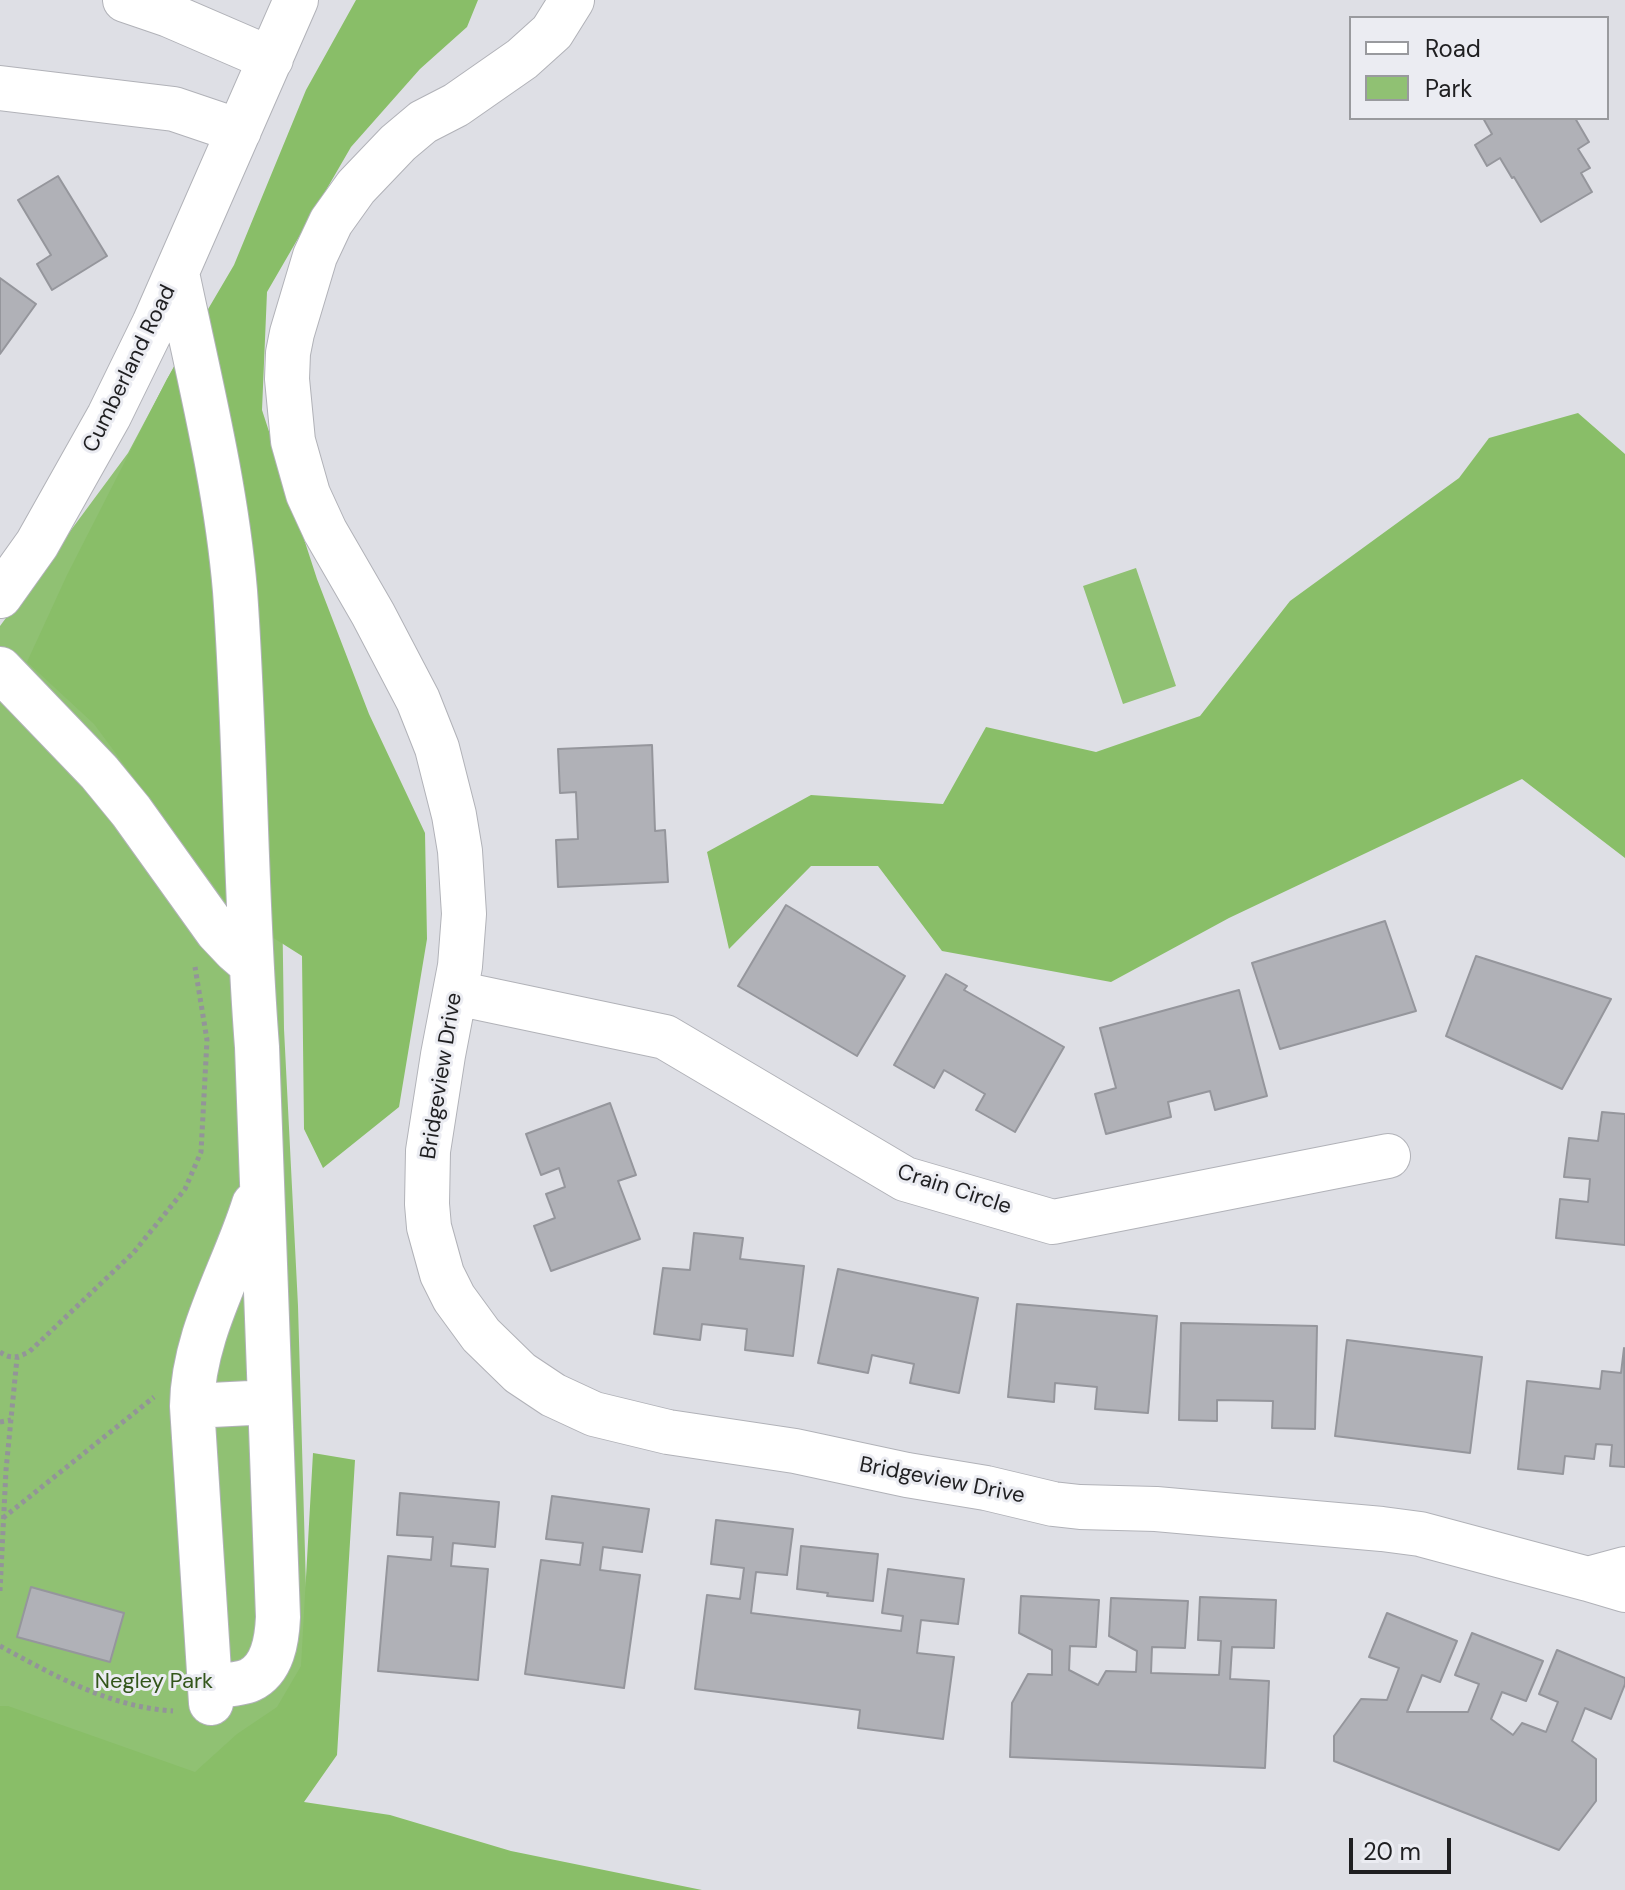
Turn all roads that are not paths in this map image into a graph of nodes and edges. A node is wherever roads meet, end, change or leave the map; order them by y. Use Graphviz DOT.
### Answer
graph roads {
  1 [pos="125,0"];
  2 [pos="296,0"];
  3 [pos="572,0"];
  4 [pos="271,59"];
  5 [pos="18,90"];
  6 [pos="0,118"];
  7 [pos="239,131"];
  8 [pos="177,273"];
  9 [pos="0,596"];
  10 [pos="0,669"];
  11 [pos="250,963"];
  12 [pos="456,993"];
  13 [pos="1388,1156"];
  14 [pos="262,1181"];
  15 [pos="192,1402"];
  16 [pos="270,1402"];
  17 [pos="1613,1579"];
  1 -- 4 [label="street"];
  2 -- 4 [label="street, Cumberland Road"];
  3 -- 12 [label="street, Bridgeview Drive"];
  4 -- 7 [label="street, Cumberland Road"];
  5 -- 6 [label="street"];
  5 -- 7 [label="street"];
  7 -- 8 [label="street, Cumberland Road"];
  8 -- 9 [label="street, Cumberland Road"];
  8 -- 11 [label="street"];
  10 -- 11 [label="street"];
  11 -- 14 [label="street"];
  12 -- 13 [label="street, Crain Circle"];
  12 -- 17 [label="street, Bridgeview Drive"];
  14 -- 15 [label="street"];
  14 -- 16 [label="street"];
  15 -- 16 [label="street"];
  15 -- 16 [label="street"];
}
